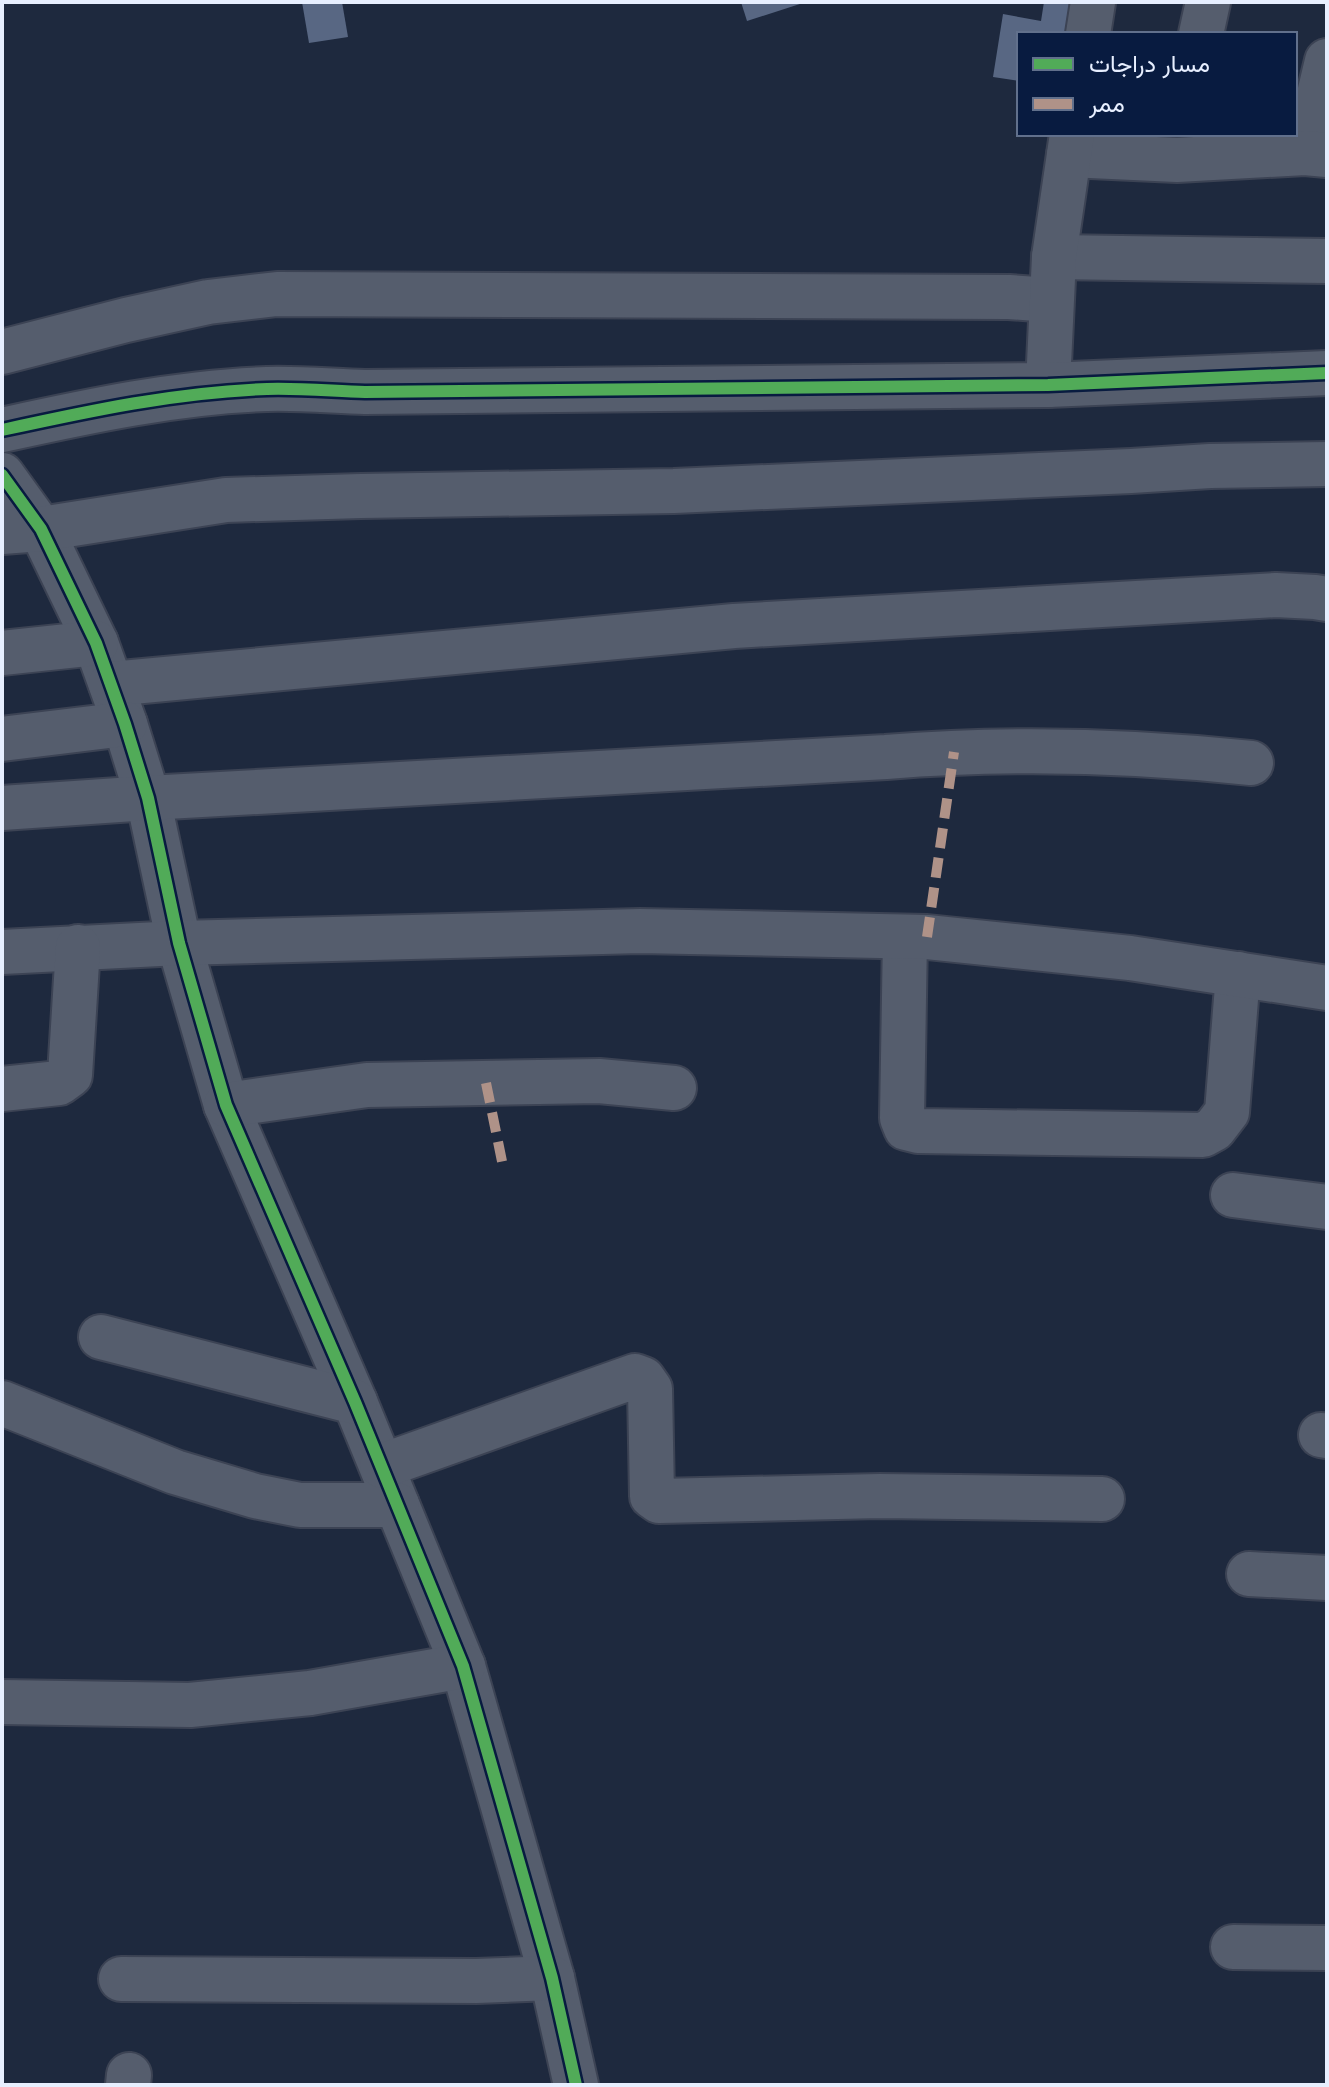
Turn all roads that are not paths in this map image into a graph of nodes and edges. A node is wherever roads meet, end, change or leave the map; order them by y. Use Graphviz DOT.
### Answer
graph roads {
  1 [pos="1093,2"];
  2 [pos="1208,2"];
  3 [pos="1088,32"];
  4 [pos="1201,32"];
  5 [pos="1327,61"];
  6 [pos="1070,145"];
  7 [pos="1179,147"];
  8 [pos="1316,154"];
  9 [pos="1054,257"];
  10 [pos="1327,261"];
  11 [pos="1050,300"];
  12 [pos="2,352"];
  13 [pos="1327,373"];
  14 [pos="1048,385"];
  15 [pos="2,430"];
  16 [pos="1327,464"];
  17 [pos="2,475"];
  18 [pos="22,531"];
  19 [pos="1327,599"];
  20 [pos="96,643"];
  21 [pos="2,653"];
  22 [pos="118,704"];
  23 [pos="2,739"];
  24 [pos="1251,763"];
  25 [pos="148,798"];
  26 [pos="2,808"];
  27 [pos="905,937"];
  28 [pos="179,943"];
  29 [pos="78,947"];
  30 [pos="2,952"];
  31 [pos="1238,974"];
  32 [pos="1327,988"];
  33 [pos="674,1088"];
  34 [pos="2,1089"];
  35 [pos="226,1105"];
  36 [pos="1233,1195"];
  37 [pos="1327,1207"];
  38 [pos="101,1337"];
  39 [pos="355,1402"];
  40 [pos="2,1403"];
  41 [pos="390,1486"];
  42 [pos="1102,1499"];
  43 [pos="1249,1574"];
  44 [pos="1327,1578"];
  45 [pos="463,1666"];
  46 [pos="2,1702"];
  47 [pos="1233,1947"];
  48 [pos="1327,1948"];
  49 [pos="552,1978"];
  50 [pos="121,1979"];
  51 [pos="576,2085"];
  1 -- 3 [label="street"];
  2 -- 4 [label="street"];
  5 -- 8 [label="street"];
  6 -- 7 [label="street"];
  6 -- 9 [label="street"];
  7 -- 8 [label="street"];
  9 -- 10 [label="street"];
  9 -- 11 [label="street"];
  11 -- 12 [label="street"];
  11 -- 14 [label="street"];
  13 -- 14 [label="street"];
  14 -- 15 [label="street"];
  16 -- 18 [label="street"];
  17 -- 18 [label="street"];
  18 -- 20 [label="street"];
  19 -- 22 [label="street"];
  20 -- 21 [label="street"];
  20 -- 22 [label="street"];
  22 -- 23 [label="street"];
  22 -- 25 [label="street"];
  24 -- 25 [label="street"];
  25 -- 26 [label="street"];
  25 -- 28 [label="street"];
  27 -- 28 [label="street"];
  27 -- 31 [label="street"];
  27 -- 31 [label="street"];
  28 -- 29 [label="street"];
  28 -- 35 [label="street"];
  29 -- 30 [label="street"];
  29 -- 34 [label="street"];
  31 -- 32 [label="street"];
  33 -- 35 [label="street"];
  35 -- 39 [label="street"];
  36 -- 37 [label="street"];
  38 -- 39 [label="street"];
  39 -- 41 [label="street"];
  40 -- 41 [label="street"];
  41 -- 42 [label="street"];
  41 -- 45 [label="street"];
  43 -- 44 [label="street"];
  45 -- 46 [label="street"];
  45 -- 49 [label="street"];
  47 -- 48 [label="street"];
  49 -- 50 [label="street"];
  49 -- 51 [label="street"];
}
